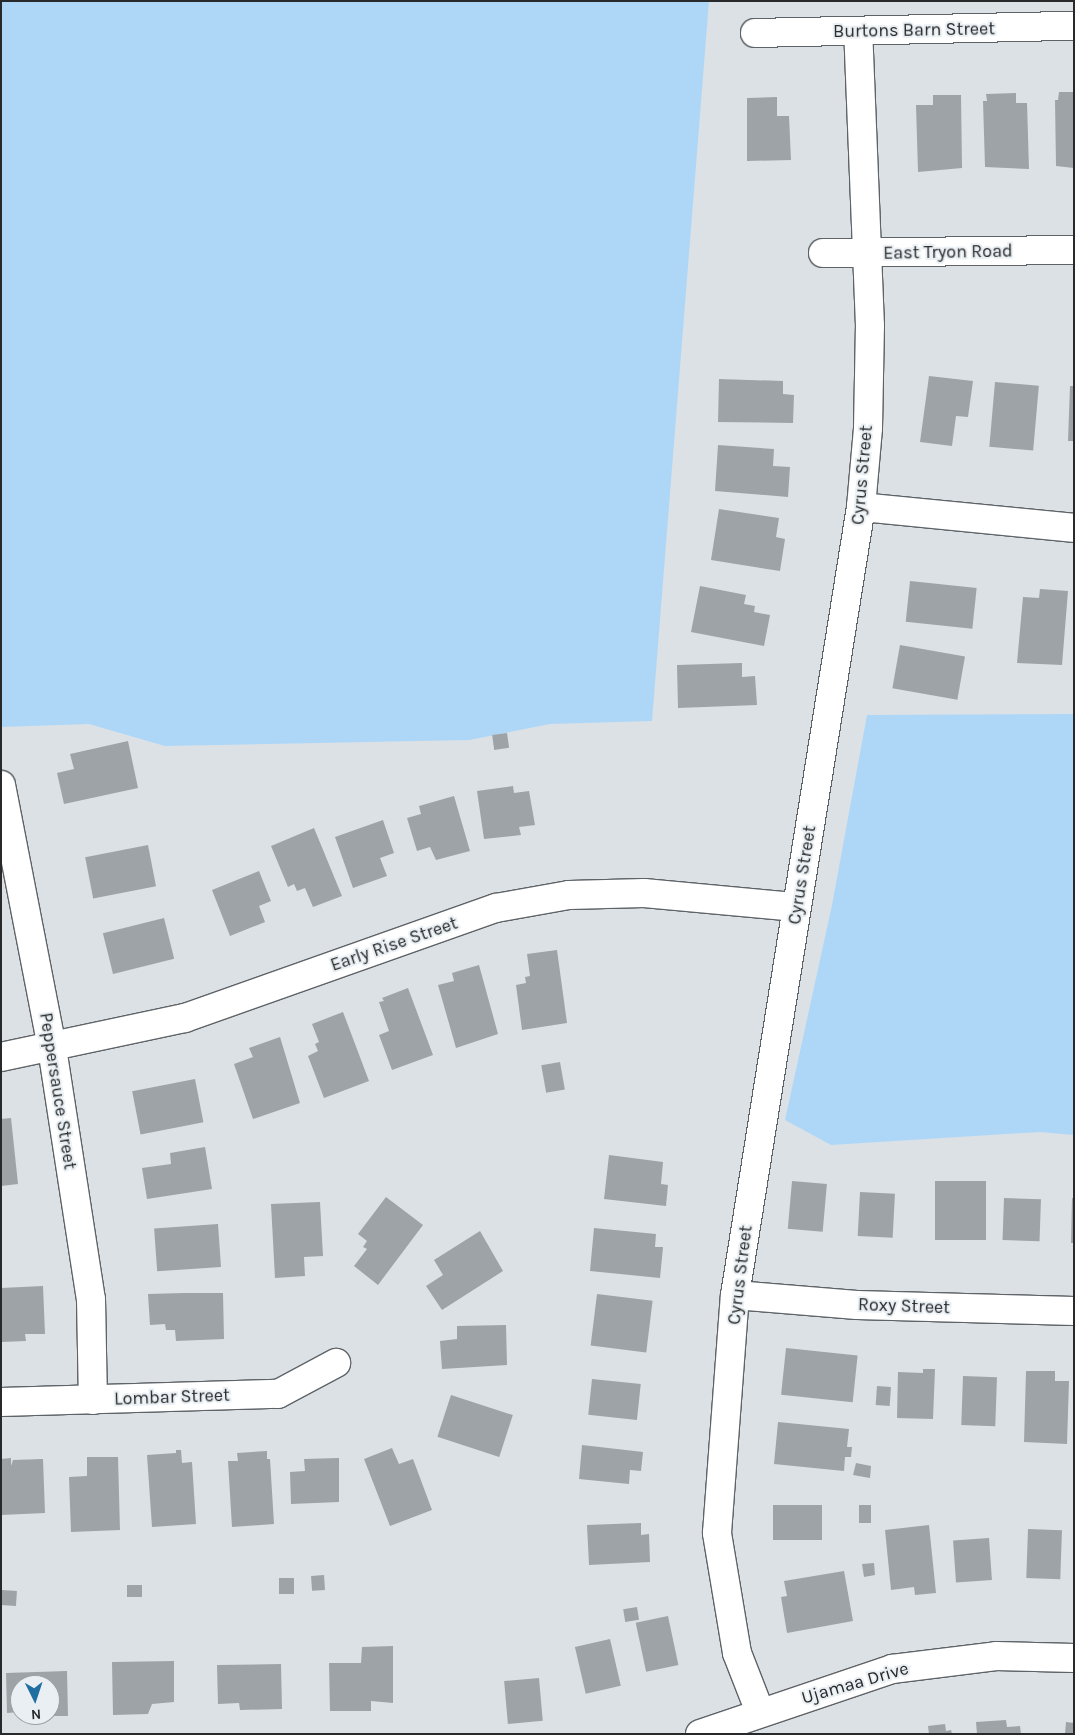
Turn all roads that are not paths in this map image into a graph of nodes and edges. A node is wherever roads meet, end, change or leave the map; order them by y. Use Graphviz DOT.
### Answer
graph roads {
  1 [pos="1074,26"];
  2 [pos="858,31"];
  3 [pos="755,33"];
  4 [pos="1074,250"];
  5 [pos="823,253"];
  6 [pos="868,254"];
  7 [pos="861,508"];
  8 [pos="1074,528"];
  9 [pos="1,785"];
  10 [pos="796,907"];
  11 [pos="52,1048"];
  12 [pos="1,1057"];
  13 [pos="736,1295"];
  14 [pos="1074,1311"];
  15 [pos="336,1363"];
  16 [pos="93,1400"];
  17 [pos="1,1402"];
  18 [pos="1074,1658"];
  19 [pos="760,1712"];
  20 [pos="700,1734"];
  1 -- 2 [label="street, Burtons Barn Street"];
  2 -- 3 [label="street, Burtons Barn Street"];
  2 -- 6 [label="street, Cyrus Street"];
  4 -- 6 [label="street, East Tryon Road"];
  5 -- 6 [label="street, East Tryon Road"];
  6 -- 7 [label="street, Cyrus Street"];
  7 -- 8 [label="street"];
  7 -- 10 [label="street, Cyrus Street"];
  9 -- 11 [label="street, Peppersauce Street"];
  10 -- 11 [label="street, Early Rise Street"];
  10 -- 13 [label="street, Cyrus Street"];
  11 -- 12 [label="street, Early Rise Street"];
  11 -- 16 [label="street, Peppersauce Street"];
  13 -- 14 [label="street, Roxy Street"];
  13 -- 19 [label="street, Cyrus Street"];
  15 -- 16 [label="street, Lombar Street"];
  16 -- 17 [label="street, Lombar Street"];
  18 -- 19 [label="street, Ujamaa Drive"];
  19 -- 20 [label="street, Ujamaa Drive"];
}
